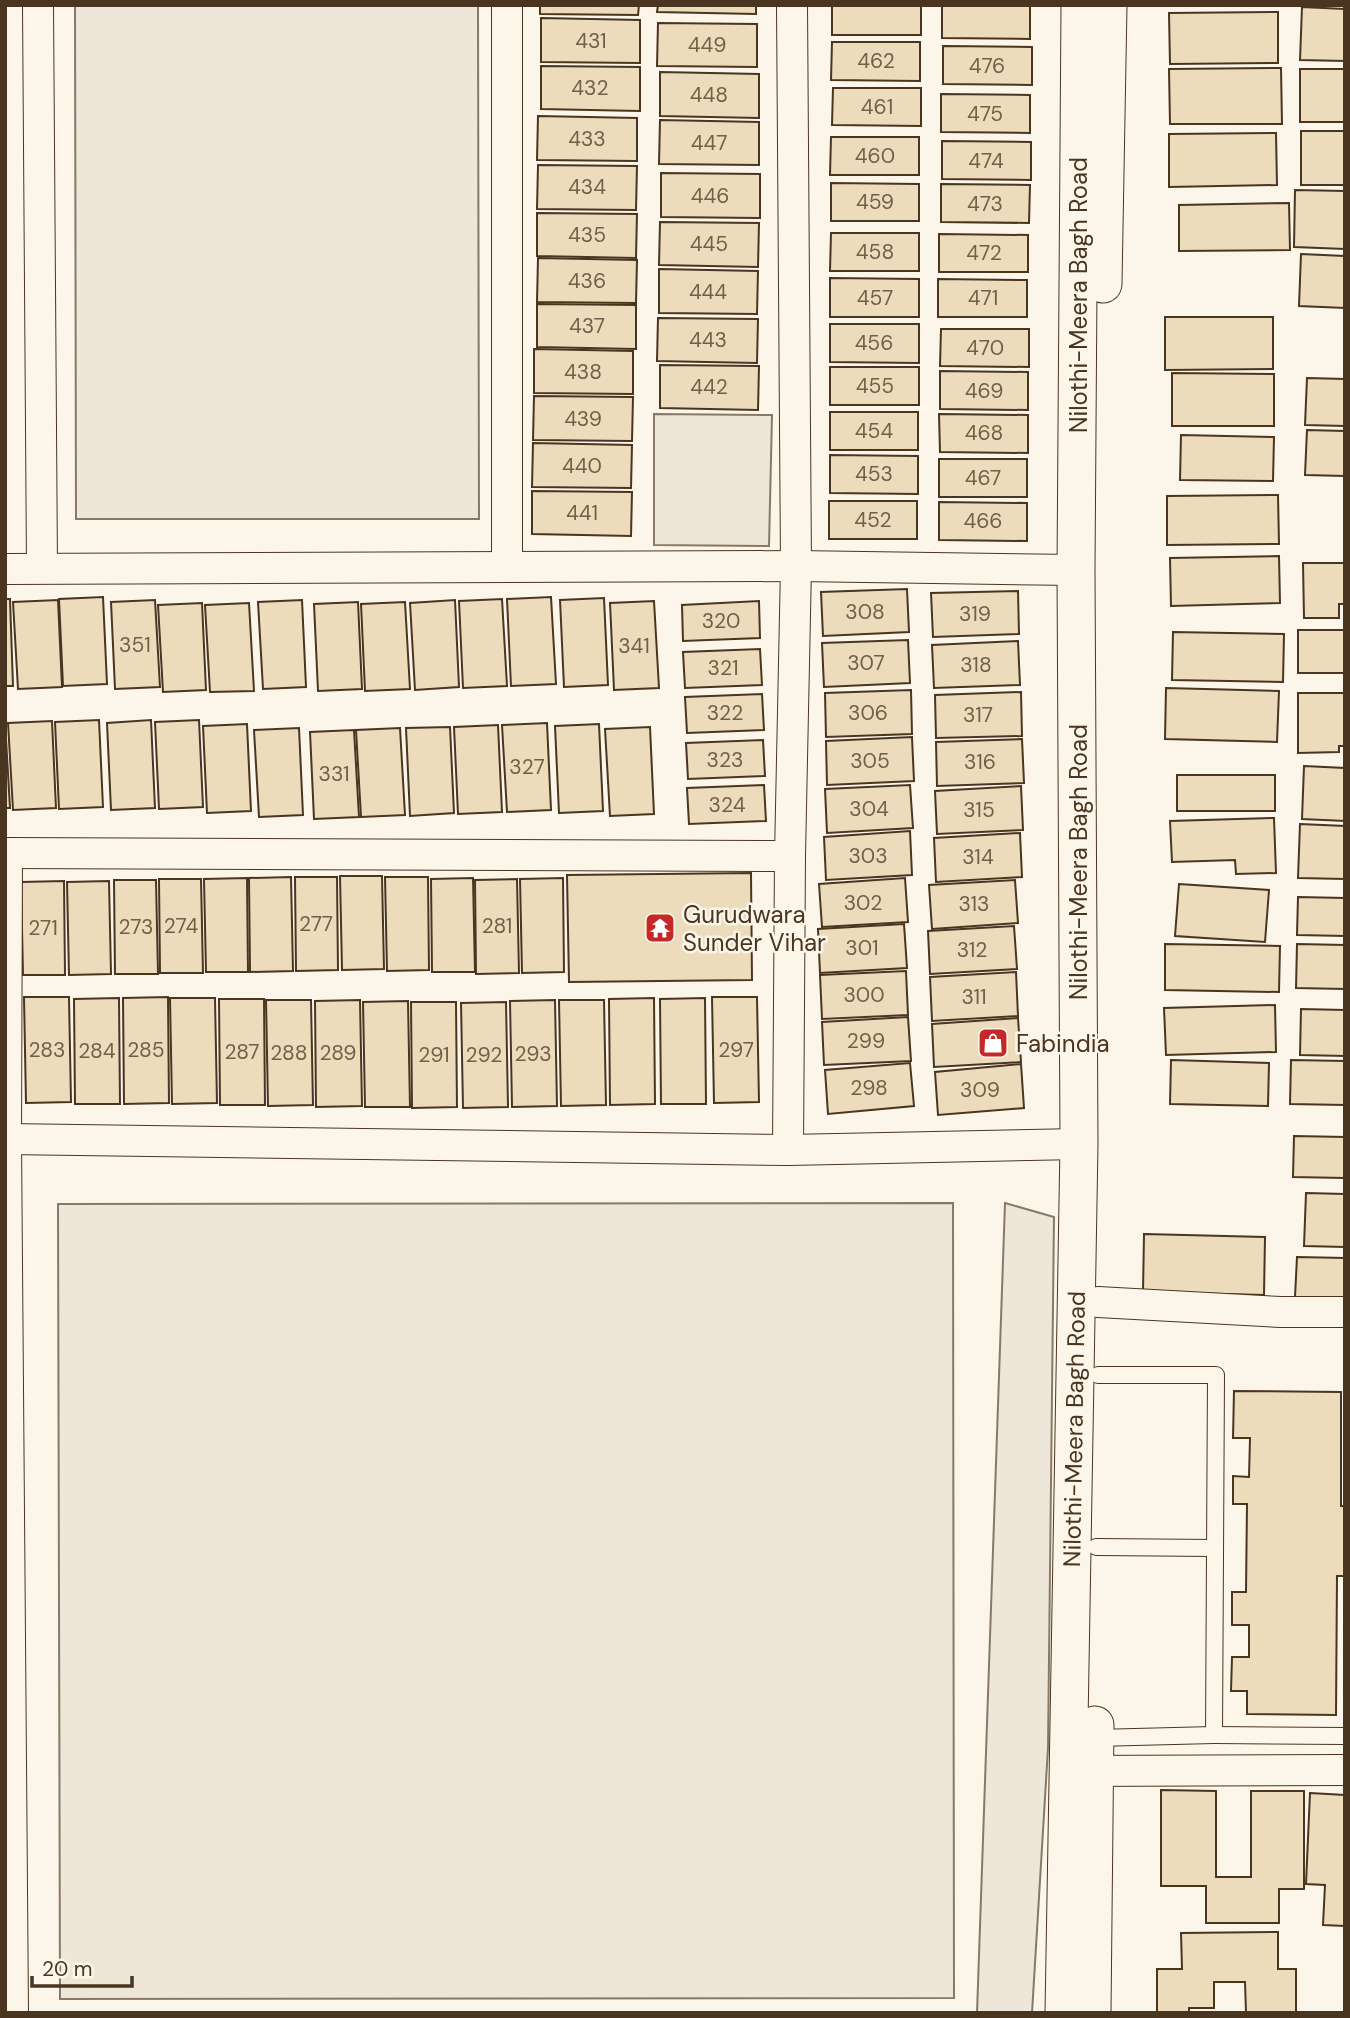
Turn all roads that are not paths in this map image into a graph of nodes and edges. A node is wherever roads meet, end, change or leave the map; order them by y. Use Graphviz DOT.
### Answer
graph roads {
  1 [pos="38,5"];
  2 [pos="507,5"];
  3 [pos="792,5"];
  4 [pos="1080,5"];
  5 [pos="1108,5"];
  6 [pos="507,566"];
  7 [pos="796,566"];
  8 [pos="41,568"];
  9 [pos="5,569"];
  10 [pos="1076,570"];
  11 [pos="6,853"];
  12 [pos="790,856"];
  13 [pos="6,1139"];
  14 [pos="1079,1144"];
  15 [pos="788,1150"];
  16 [pos="1098,1302"];
  17 [pos="1345,1312"];
  18 [pos="1098,1376"];
  19 [pos="1096,1547"];
  20 [pos="1215,1548"];
  21 [pos="1214,1735"];
  22 [pos="1345,1736"];
  23 [pos="1086,1760"];
  24 [pos="1345,1770"];
  25 [pos="13,2013"];
  26 [pos="1064,2013"];
  27 [pos="1092,2013"];
  1 -- 8 [label="street"];
  2 -- 6 [label="street"];
  3 -- 7 [label="street"];
  4 -- 10 [label="street, Nilothi-Meera Bagh Road"];
  5 -- 16 [label="street, Nilothi-Meera Bagh Road"];
  6 -- 7 [label="street"];
  6 -- 8 [label="street"];
  7 -- 10 [label="street"];
  7 -- 12 [label="street"];
  8 -- 9 [label="street"];
  10 -- 14 [label="street, Nilothi-Meera Bagh Road"];
  11 -- 12 [label="street"];
  11 -- 13 [label="street"];
  12 -- 15 [label="street"];
  13 -- 15 [label="street"];
  13 -- 25 [label="street"];
  14 -- 15 [label="street"];
  14 -- 23 [label="street, Nilothi-Meera Bagh Road"];
  16 -- 17 [label="street"];
  16 -- 18 [label="street, Nilothi-Meera Bagh Road"];
  18 -- 19 [label="street, Nilothi-Meera Bagh Road"];
  18 -- 20 [label="lane"];
  19 -- 20 [label="lane"];
  19 -- 23 [label="street, Nilothi-Meera Bagh Road"];
  20 -- 21 [label="lane"];
  21 -- 22 [label="lane"];
  21 -- 23 [label="lane"];
  23 -- 24 [label="street"];
  23 -- 26 [label="street, Nilothi-Meera Bagh Road"];
  23 -- 27 [label="street, Nilothi-Meera Bagh Road"];
}
